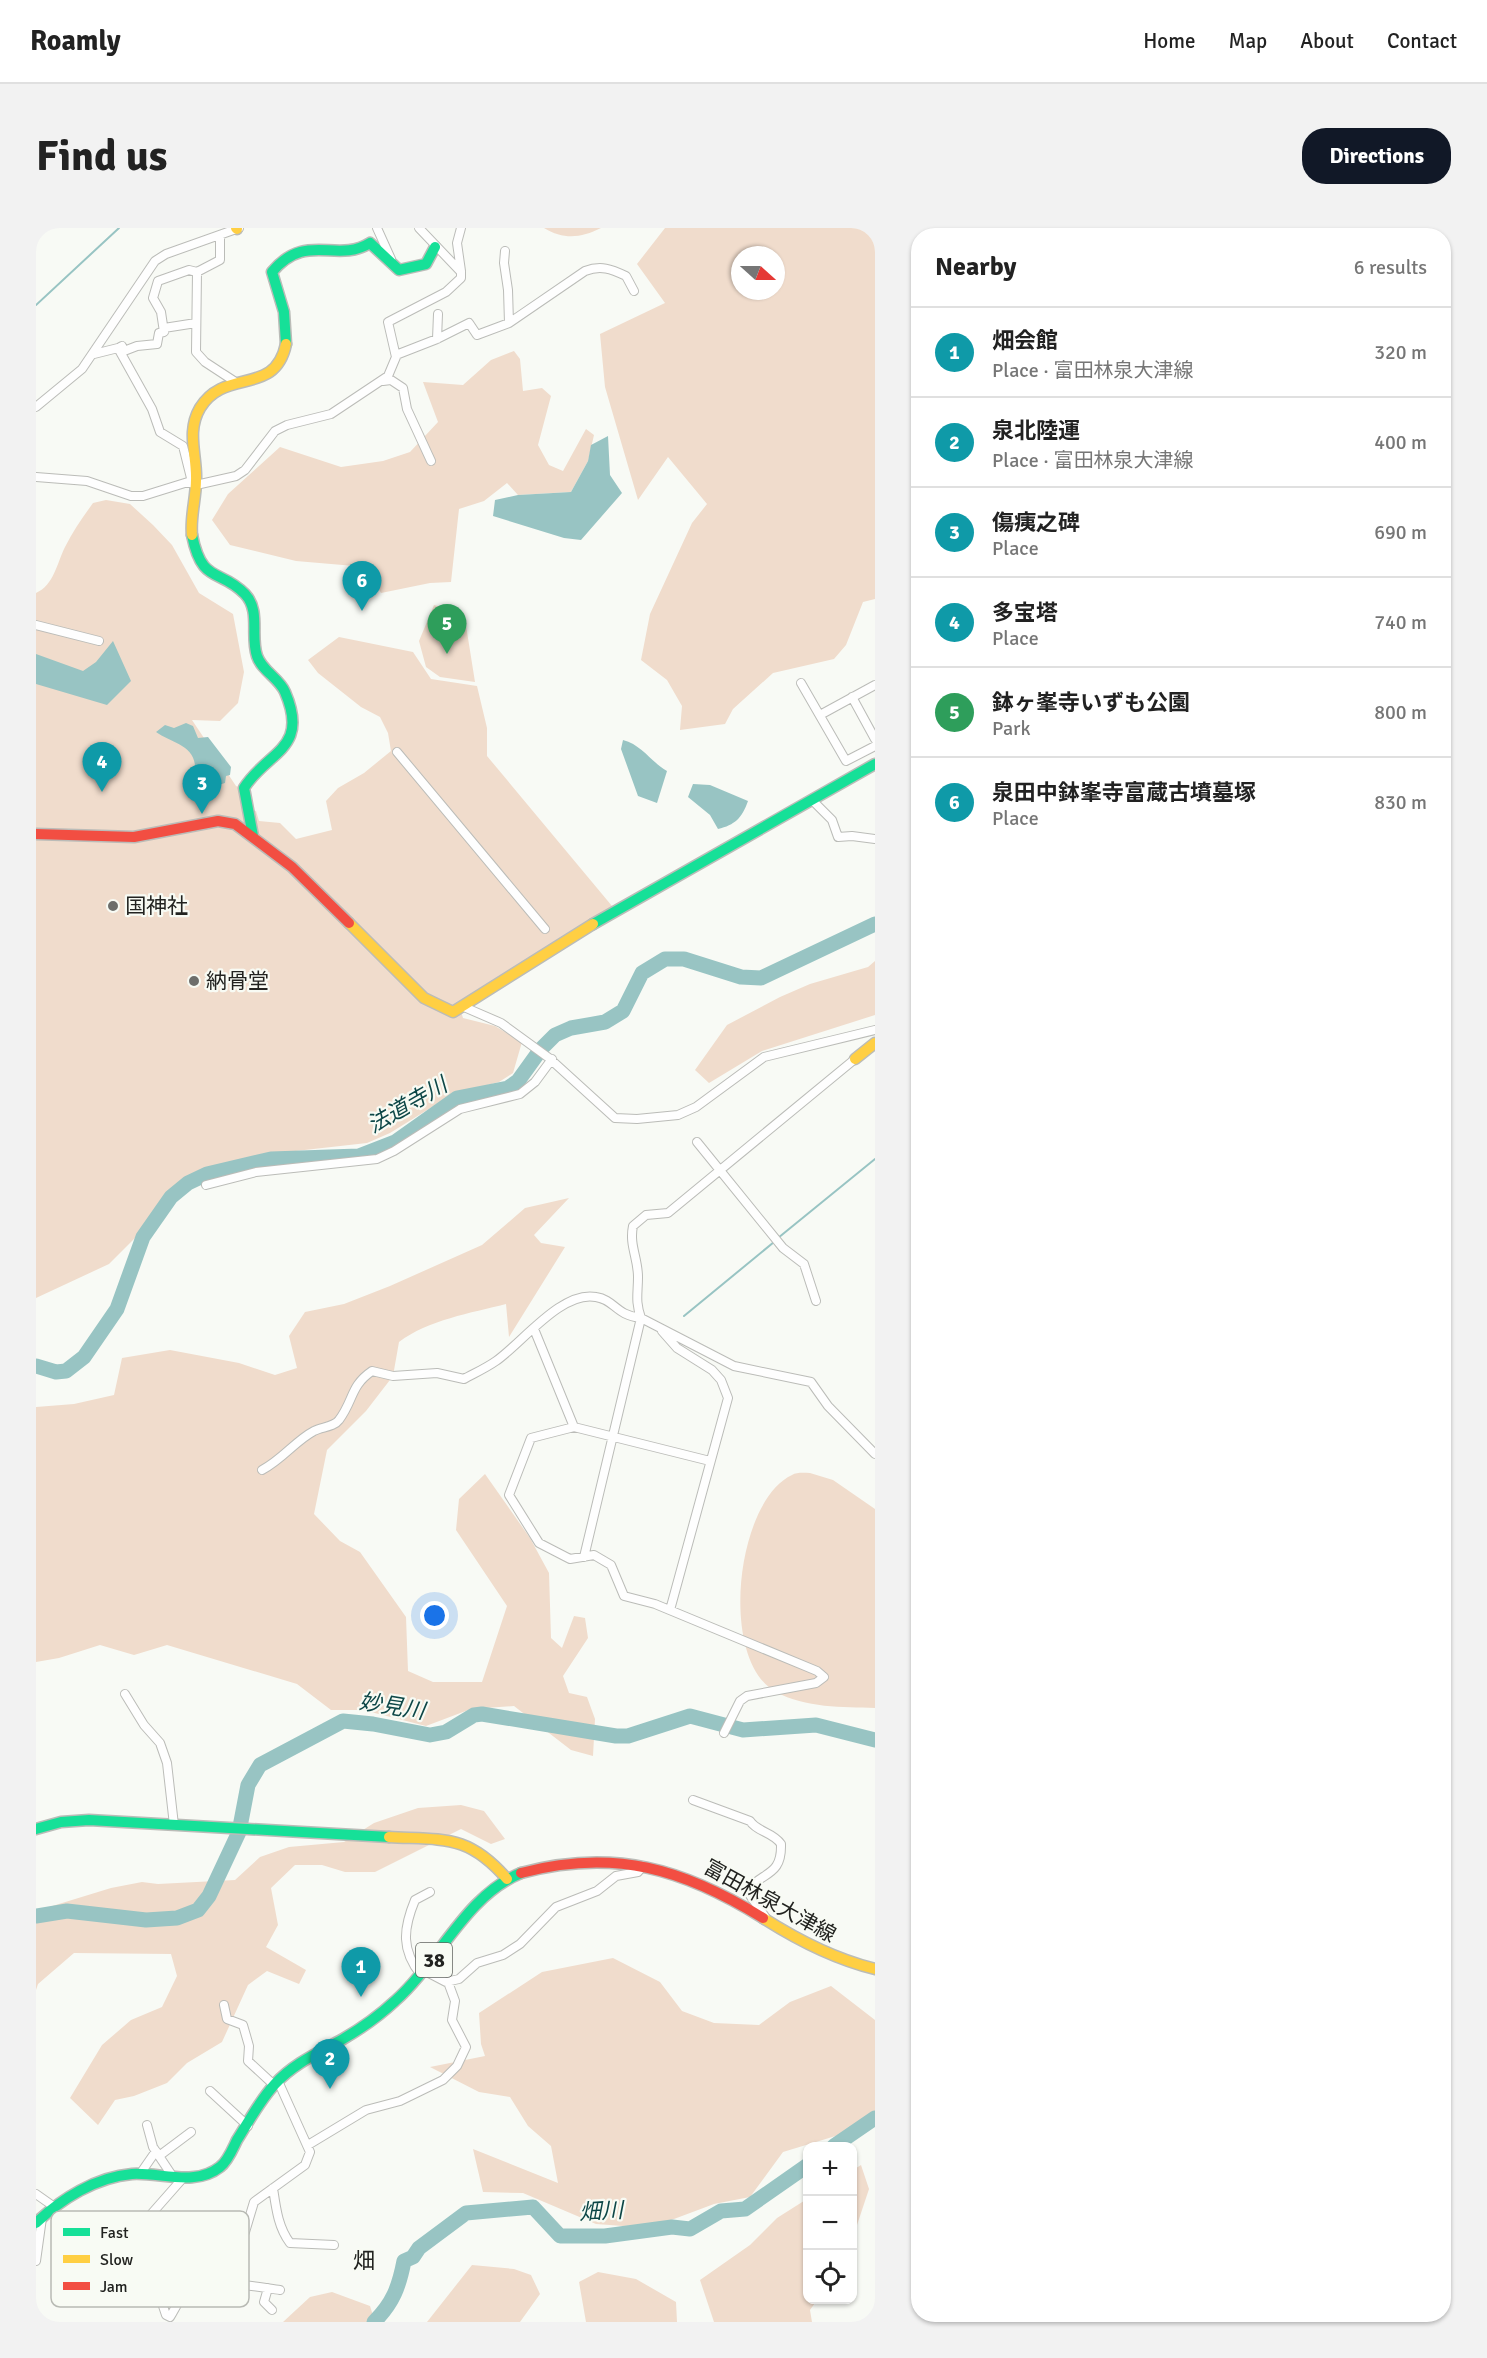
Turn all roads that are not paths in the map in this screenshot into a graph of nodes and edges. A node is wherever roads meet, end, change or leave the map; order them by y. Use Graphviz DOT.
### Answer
graph roads {
  1 [pos="237,228"];
  2 [pos="377,228"];
  3 [pos="419,228"];
  4 [pos="461,228"];
  5 [pos="220,235"];
  6 [pos="435,247"];
  7 [pos="505,251"];
  8 [pos="394,265"];
  9 [pos="197,272"];
  10 [pos="461,272"];
  11 [pos="634,291"];
  12 [pos="438,314"];
  13 [pos="196,323"];
  14 [pos="509,323"];
  15 [pos="164,328"];
  16 [pos="437,339"];
  17 [pos="118,348"];
  18 [pos="94,354"];
  19 [pos="396,355"];
  20 [pos="234,381"];
  21 [pos="382,381"];
  22 [pos="36,407"];
  23 [pos="431,460"];
  24 [pos="36,477"];
  25 [pos="194,484"];
  26 [pos="36,625"];
  27 [pos="99,641"];
  28 [pos="801,683"];
  29 [pos="875,685"];
  30 [pos="852,697"];
  31 [pos="820,715"];
  32 [pos="875,738"];
  33 [pos="875,746"];
  34 [pos="398,752"];
  35 [pos="875,764"];
  36 [pos="812,800"];
  37 [pos="36,834"];
  38 [pos="254,836"];
  39 [pos="875,839"];
  40 [pos="545,929"];
  41 [pos="464,1007"];
  42 [pos="875,1030"];
  43 [pos="875,1043"];
  44 [pos="550,1058"];
  45 [pos="855,1059"];
  46 [pos="697,1142"];
  47 [pos="719,1170"];
  48 [pos="206,1185"];
  49 [pos="816,1301"];
  50 [pos="641,1318"];
  51 [pos="660,1328"];
  52 [pos="534,1329"];
  53 [pos="574,1427"];
  54 [pos="612,1437"];
  55 [pos="875,1454"];
  56 [pos="710,1461"];
  57 [pos="261,1470"];
  58 [pos="584,1557"];
  59 [pos="670,1610"];
  60 [pos="125,1694"];
  61 [pos="724,1733"];
  62 [pos="693,1800"];
  63 [pos="174,1825"];
  64 [pos="36,1829"];
  65 [pos="643,1866"];
  66 [pos="507,1879"];
  67 [pos="430,1892"];
  68 [pos="768,1922"];
  69 [pos="875,1970"];
  70 [pos="423,1973"];
  71 [pos="447,1982"];
  72 [pos="224,2005"];
  73 [pos="276,2083"];
  74 [pos="210,2091"];
  75 [pos="147,2125"];
  76 [pos="248,2126"];
  77 [pos="191,2133"];
  78 [pos="308,2145"];
  79 [pos="158,2154"];
  80 [pos="140,2174"];
  81 [pos="178,2177"];
  82 [pos="273,2188"];
  83 [pos="36,2194"];
  84 [pos="53,2206"];
  85 [pos="153,2211"];
  86 [pos="249,2217"];
  87 [pos="39,2220"];
  88 [pos="334,2245"];
  89 [pos="36,2261"];
  90 [pos="249,2286"];
  91 [pos="268,2288"];
  92 [pos="280,2290"];
  93 [pos="163,2307"];
  94 [pos="177,2307"];
  95 [pos="272,2310"];
  1 -- 5 [label="street"];
  2 -- 8 [label="street"];
  3 -- 6 [label="street"];
  4 -- 10 [label="street"];
  5 -- 9 [label="street"];
  5 -- 18 [label="street"];
  6 -- 8 [label="street"];
  6 -- 10 [label="street"];
  7 -- 14 [label="street"];
  8 -- 20 [label="street"];
  9 -- 13 [label="street"];
  9 -- 15 [label="street"];
  10 -- 19 [label="street"];
  11 -- 14 [label="street"];
  12 -- 16 [label="street"];
  13 -- 15 [label="street"];
  13 -- 20 [label="street"];
  14 -- 16 [label="street"];
  15 -- 17 [label="street"];
  16 -- 19 [label="street"];
  17 -- 18 [label="street"];
  17 -- 25 [label="street"];
  18 -- 22 [label="street"];
  19 -- 21 [label="street"];
  20 -- 25 [label="street"];
  21 -- 23 [label="street"];
  21 -- 25 [label="street"];
  24 -- 25 [label="street"];
  25 -- 38 [label="street"];
  26 -- 27 [label="street"];
  28 -- 31 [label="street"];
  29 -- 30 [label="street"];
  30 -- 31 [label="street"];
  30 -- 32 [label="street"];
  31 -- 33 [label="street"];
  34 -- 40 [label="street"];
  35 -- 36 [label="street"];
  36 -- 39 [label="street"];
  36 -- 41 [label="street"];
  37 -- 38 [label="street"];
  38 -- 41 [label="street"];
  41 -- 44 [label="street"];
  42 -- 44 [label="street"];
  43 -- 45 [label="street"];
  44 -- 48 [label="street"];
  45 -- 47 [label="street"];
  46 -- 47 [label="street"];
  47 -- 49 [label="street"];
  47 -- 50 [label="street"];
  50 -- 51 [label="street"];
  50 -- 52 [label="street"];
  50 -- 54 [label="street"];
  51 -- 55 [label="street"];
  51 -- 56 [label="street"];
  52 -- 53 [label="street"];
  52 -- 57 [label="street"];
  53 -- 54 [label="street"];
  53 -- 58 [label="street"];
  54 -- 56 [label="street"];
  54 -- 58 [label="street"];
  56 -- 59 [label="street"];
  58 -- 59 [label="street"];
  59 -- 61 [label="street"];
  60 -- 63 [label="street"];
  62 -- 68 [label="street"];
  63 -- 64 [label="street"];
  63 -- 66 [label="street"];
  65 -- 66 [label="street, 富田林泉大津線 / 38"];
  65 -- 68 [label="street, 富田林泉大津線 / 38"];
  65 -- 71 [label="street"];
  66 -- 70 [label="street, 富田林泉大津線 / 38"];
  67 -- 70 [label="street"];
  68 -- 69 [label="street, 富田林泉大津線 / 38"];
  70 -- 71 [label="street"];
  70 -- 73 [label="street, 富田林泉大津線 / 38"];
  71 -- 78 [label="street"];
  72 -- 73 [label="street"];
  73 -- 76 [label="street, 富田林泉大津線 / 38"];
  73 -- 78 [label="street"];
  74 -- 76 [label="street"];
  75 -- 79 [label="street"];
  76 -- 81 [label="street, 富田林泉大津線 / 38"];
  77 -- 79 [label="street"];
  78 -- 82 [label="street"];
  79 -- 80 [label="street"];
  79 -- 81 [label="street"];
  80 -- 81 [label="street, 富田林泉大津線 / 38"];
  80 -- 84 [label="street, 富田林泉大津線 / 38"];
  81 -- 85 [label="street"];
  82 -- 86 [label="street"];
  82 -- 88 [label="street"];
  83 -- 84 [label="street"];
  84 -- 87 [label="street, 富田林泉大津線 / 38"];
  87 -- 89 [label="street"];
  90 -- 91 [label="street"];
  91 -- 92 [label="street"];
  91 -- 95 [label="street"];
  93 -- 94 [label="street"];
}
